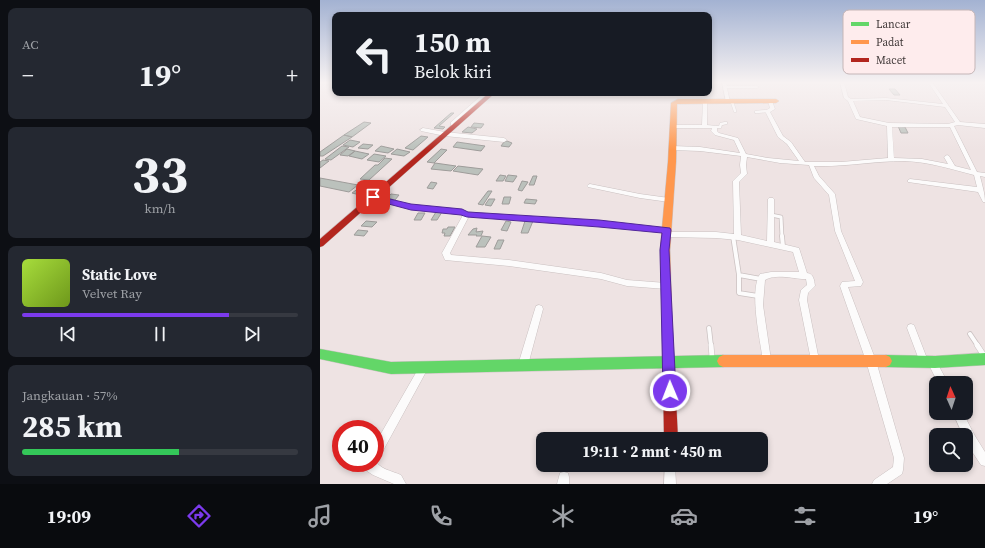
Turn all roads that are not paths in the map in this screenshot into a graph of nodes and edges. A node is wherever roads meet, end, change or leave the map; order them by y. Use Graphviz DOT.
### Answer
graph roads {
  1 [pos="473,105"];
  2 [pos="479,105"];
  3 [pos="675,105"];
  4 [pos="705,105"];
  5 [pos="731,105"];
  6 [pos="773,105"];
  7 [pos="852,105"];
  8 [pos="933,105"];
  9 [pos="947,106"];
  10 [pos="735,111"];
  11 [pos="767,111"];
  12 [pos="756,112"];
  13 [pos="726,123"];
  14 [pos="958,123"];
  15 [pos="889,125"];
  16 [pos="673,126"];
  17 [pos="952,126"];
  18 [pos="985,126"];
  19 [pos="453,127"];
  20 [pos="704,127"];
  21 [pos="715,127"];
  22 [pos="423,130"];
  23 [pos="445,134"];
  24 [pos="504,140"];
  25 [pos="672,148"];
  26 [pos="744,155"];
  27 [pos="947,157"];
  28 [pos="891,159"];
  29 [pos="807,164"];
  30 [pos="953,168"];
  31 [pos="976,173"];
  32 [pos="985,175"];
  33 [pos="910,181"];
  34 [pos="590,186"];
  35 [pos="981,190"];
  36 [pos="373,197"];
  37 [pos="771,199"];
  38 [pos="669,200"];
  39 [pos="985,200"];
  40 [pos="467,214"];
  41 [pos="771,215"];
  42 [pos="666,232"];
  43 [pos="735,236"];
  44 [pos="320,244"];
  45 [pos="770,244"];
  46 [pos="783,247"];
  47 [pos="739,275"];
  48 [pos="804,276"];
  49 [pos="761,279"];
  50 [pos="666,286"];
  51 [pos="760,296"];
  52 [pos="539,309"];
  53 [pos="709,328"];
  54 [pos="911,328"];
  55 [pos="970,334"];
  56 [pos="320,354"];
  57 [pos="985,358"];
  58 [pos="712,360"];
  59 [pos="767,360"];
  60 [pos="815,360"];
  61 [pos="669,361"];
  62 [pos="871,361"];
  63 [pos="930,362"];
  64 [pos="523,365"];
  65 [pos="424,367"];
  66 [pos="939,376"];
  67 [pos="961,420"];
  68 [pos="670,432"];
  69 [pos="384,438"];
  70 [pos="985,461"];
  71 [pos="380,472"];
  72 [pos="670,472"];
  73 [pos="400,484"];
  74 [pos="670,484"];
  75 [pos="878,484"];
  1 -- 19 [label="lane"];
  2 -- 19 [label="main road"];
  3 -- 16 [label="main road"];
  4 -- 20 [label="street"];
  5 -- 10 [label="lane"];
  6 -- 11 [label="street"];
  7 -- 15 [label="street"];
  8 -- 9 [label="street"];
  9 -- 14 [label="street"];
  11 -- 12 [label="lane"];
  11 -- 29 [label="street"];
  13 -- 21 [label="lane"];
  14 -- 17 [label="street"];
  14 -- 18 [label="street"];
  15 -- 17 [label="street"];
  15 -- 28 [label="street"];
  16 -- 20 [label="street"];
  16 -- 25 [label="main road"];
  17 -- 31 [label="street"];
  19 -- 23 [label="main road"];
  20 -- 21 [label="street"];
  21 -- 26 [label="street"];
  22 -- 23 [label="street"];
  23 -- 24 [label="street"];
  23 -- 36 [label="main road"];
  25 -- 26 [label="street"];
  25 -- 38 [label="main road"];
  26 -- 29 [label="street"];
  26 -- 43 [label="street"];
  27 -- 30 [label="street"];
  28 -- 29 [label="street"];
  28 -- 30 [label="street"];
  29 -- 62 [label="street"];
  30 -- 31 [label="street"];
  31 -- 32 [label="street"];
  31 -- 35 [label="street"];
  33 -- 35 [label="street"];
  34 -- 38 [label="street"];
  35 -- 39 [label="street"];
  36 -- 40 [label="street"];
  36 -- 44 [label="main road"];
  37 -- 41 [label="street"];
  38 -- 42 [label="main road"];
  40 -- 42 [label="street"];
  40 -- 50 [label="street"];
  41 -- 45 [label="street"];
  41 -- 46 [label="lane"];
  42 -- 43 [label="street"];
  42 -- 50 [label="main road"];
  43 -- 45 [label="street"];
  43 -- 47 [label="lane"];
  45 -- 46 [label="street"];
  46 -- 48 [label="street"];
  47 -- 49 [label="lane"];
  47 -- 51 [label="lane"];
  48 -- 49 [label="street"];
  48 -- 60 [label="street"];
  49 -- 51 [label="street"];
  50 -- 61 [label="main road"];
  51 -- 59 [label="street"];
  52 -- 64 [label="street"];
  53 -- 58 [label="lane"];
  54 -- 63 [label="street"];
  55 -- 57 [label="lane"];
  56 -- 65 [label="main road"];
  57 -- 63 [label="main road"];
  58 -- 59 [label="main road"];
  58 -- 61 [label="main road"];
  59 -- 60 [label="main road"];
  60 -- 62 [label="main road"];
  61 -- 64 [label="main road"];
  61 -- 68 [label="main road"];
  62 -- 63 [label="main road"];
  62 -- 75 [label="street"];
  63 -- 66 [label="street"];
  64 -- 65 [label="main road"];
  65 -- 69 [label="street"];
  67 -- 70 [label="street"];
  71 -- 73 [label="street"];
  72 -- 74 [label="street"];
}
